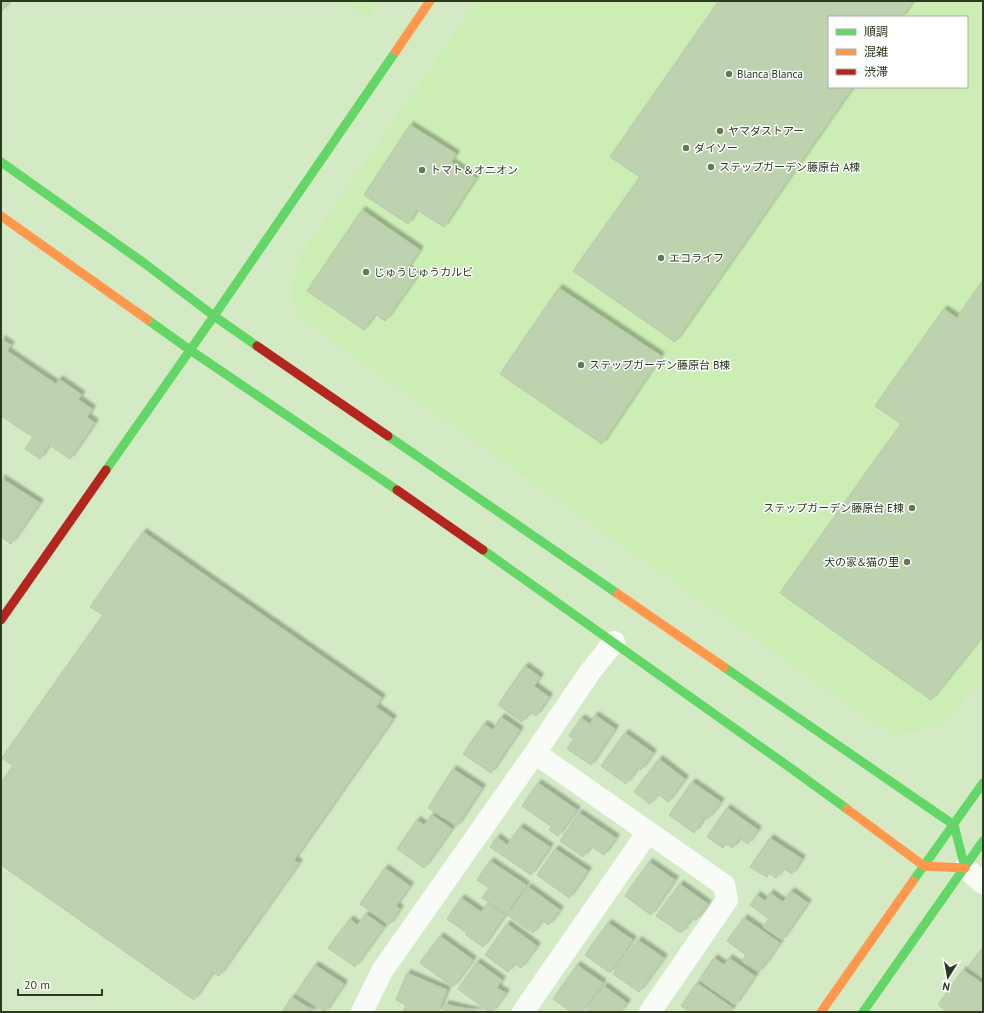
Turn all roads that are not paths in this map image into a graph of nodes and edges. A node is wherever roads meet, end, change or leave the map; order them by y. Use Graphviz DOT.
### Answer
graph roads {
  1 [pos="430,1"];
  2 [pos="1,162"];
  3 [pos="1,216"];
  4 [pos="214,316"];
  5 [pos="190,350"];
  6 [pos="1,620"];
  7 [pos="614,642"];
  8 [pos="535,754"];
  9 [pos="983,783"];
  10 [pos="954,825"];
  11 [pos="648,832"];
  12 [pos="983,841"];
  13 [pos="924,866"];
  14 [pos="965,868"];
  15 [pos="983,883"];
  16 [pos="362,1012"];
  17 [pos="523,1012"];
  18 [pos="650,1012"];
  19 [pos="821,1012"];
  20 [pos="862,1012"];
  1 -- 4 [label="street"];
  2 -- 4 [label="street"];
  3 -- 5 [label="street"];
  4 -- 5 [label="street"];
  4 -- 10 [label="street"];
  5 -- 6 [label="street"];
  5 -- 7 [label="street"];
  7 -- 8 [label="street"];
  7 -- 13 [label="street"];
  8 -- 11 [label="street"];
  8 -- 16 [label="street"];
  9 -- 10 [label="street"];
  10 -- 13 [label="street"];
  10 -- 14 [label="street"];
  11 -- 17 [label="street"];
  11 -- 18 [label="street"];
  12 -- 14 [label="street"];
  13 -- 14 [label="street"];
  13 -- 19 [label="street"];
  14 -- 15 [label="street"];
  14 -- 20 [label="street"];
}
